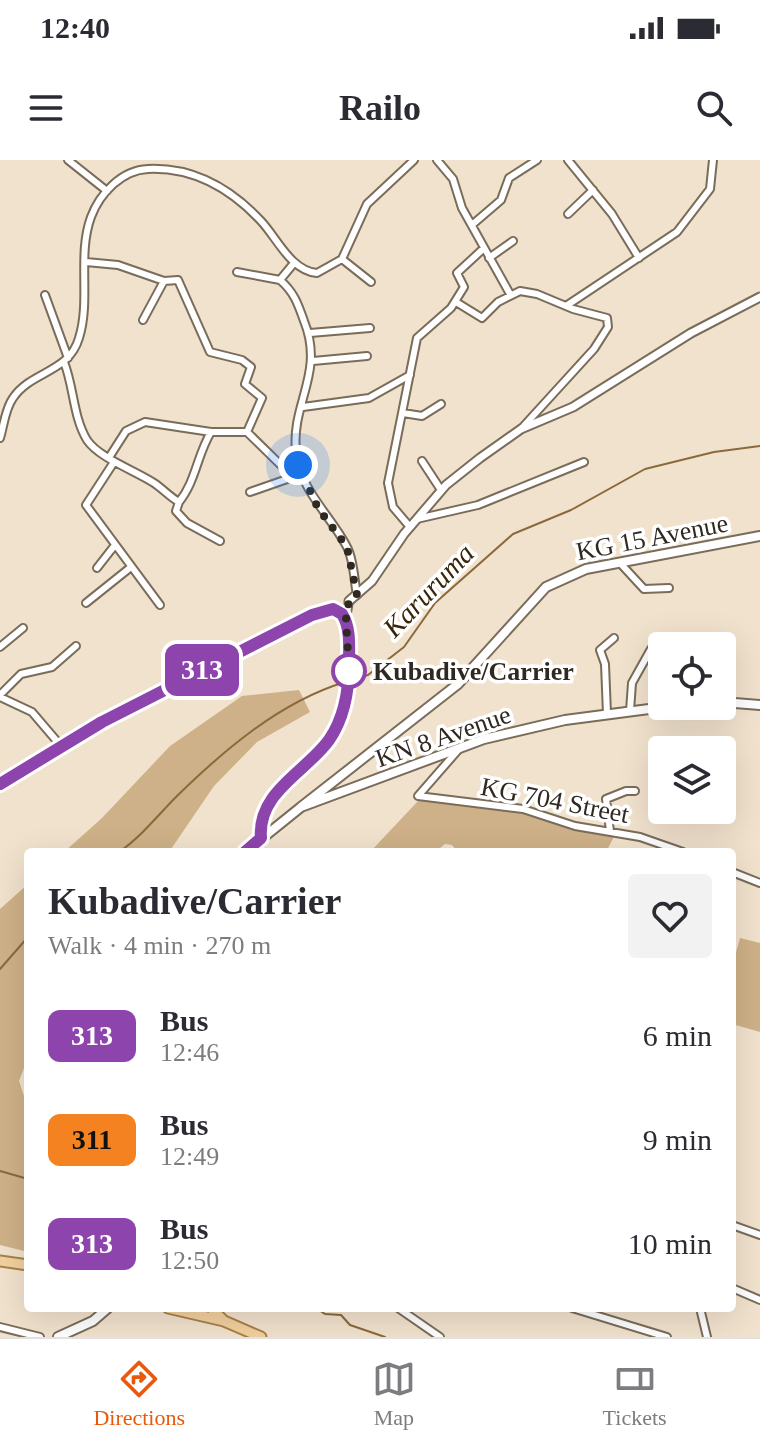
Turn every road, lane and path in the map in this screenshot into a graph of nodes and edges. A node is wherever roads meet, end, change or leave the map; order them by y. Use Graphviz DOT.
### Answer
graph roads {
  1 [pos="68,160"];
  2 [pos="414,160"];
  3 [pos="437,160"];
  4 [pos="537,160"];
  5 [pos="568,160"];
  6 [pos="713,160"];
  7 [pos="593,190"];
  8 [pos="107,191"];
  9 [pos="568,214"];
  10 [pos="473,224"];
  11 [pos="513,241"];
  12 [pos="483,249"];
  13 [pos="489,258"];
  14 [pos="639,258"];
  15 [pos="342,259"];
  16 [pos="86,262"];
  17 [pos="294,263"];
  18 [pos="237,272"];
  19 [pos="280,280"];
  20 [pos="164,281"];
  21 [pos="371,282"];
  22 [pos="510,294"];
  23 [pos="45,295"];
  24 [pos="760,297"];
  25 [pos="456,302"];
  26 [pos="566,306"];
  27 [pos="143,320"];
  28 [pos="370,328"];
  29 [pos="310,333"];
  30 [pos="367,356"];
  31 [pos="66,360"];
  32 [pos="313,361"];
  33 [pos="410,375"];
  34 [pos="441,404"];
  35 [pos="303,407"];
  36 [pos="403,413"];
  37 [pos="521,429"];
  38 [pos="211,432"];
  39 [pos="247,432"];
  40 [pos="1,434"];
  41 [pos="112,459"];
  42 [pos="422,461"];
  43 [pos="584,462"];
  44 [pos="293,477"];
  45 [pos="303,480"];
  46 [pos="441,490"];
  47 [pos="250,492"];
  48 [pos="179,502"];
  49 [pos="417,519"];
  50 [pos="410,527"];
  51 [pos="760,536"];
  52 [pos="220,541"];
  53 [pos="115,545"];
  54 [pos="620,563"];
  55 [pos="131,567"];
  56 [pos="97,568"];
  57 [pos="669,588"];
  58 [pos="357,595"];
  59 [pos="349,601"];
  60 [pos="86,603"];
  61 [pos="160,605"];
  62 [pos="333,609"];
  63 [pos="346,619"];
  64 [pos="23,628"];
  65 [pos="614,638"];
  66 [pos="76,646"];
  67 [pos="0,647"];
  68 [pos="648,654"];
  69 [pos="0,696"];
  70 [pos="736,703"];
  71 [pos="760,705"];
  72 [pos="648,709"];
  73 [pos="630,711"];
  74 [pos="607,714"];
  75 [pos="61,746"];
  76 [pos="459,749"];
  77 [pos="341,776"];
  78 [pos="330,783"];
  79 [pos="0,784"];
  80 [pos="351,788"];
  81 [pos="635,791"];
  82 [pos="339,793"];
  83 [pos="330,797"];
  84 [pos="301,807"];
  85 [pos="610,831"];
  86 [pos="261,838"];
  87 [pos="250,848"];
  88 [pos="669,848"];
  89 [pos="736,874"];
  90 [pos="760,883"];
  91 [pos="736,1226"];
  92 [pos="760,1235"];
  93 [pos="0,1261"];
  94 [pos="24,1264"];
  95 [pos="736,1290"];
  96 [pos="760,1300"];
  97 [pos="103,1312"];
  98 [pos="193,1312"];
  99 [pos="215,1312"];
  100 [pos="405,1312"];
  101 [pos="415,1312"];
  102 [pos="585,1312"];
  103 [pos="701,1312"];
  104 [pos="417,1319"];
  105 [pos="224,1321"];
  106 [pos="0,1327"];
  107 [pos="78,1333"];
  108 [pos="40,1337"];
  109 [pos="59,1337"];
  110 [pos="261,1337"];
  111 [pos="440,1337"];
  112 [pos="667,1337"];
  113 [pos="707,1337"];
  1 -- 8 [label="street"];
  2 -- 15 [label="street"];
  3 -- 10 [label="street"];
  4 -- 10 [label="street"];
  5 -- 7 [label="street"];
  6 -- 14 [label="street"];
  7 -- 9 [label="street"];
  7 -- 14 [label="street"];
  8 -- 16 [label="street"];
  8 -- 17 [label="street"];
  10 -- 12 [label="street"];
  11 -- 13 [label="street"];
  12 -- 13 [label="street"];
  12 -- 25 [label="street"];
  13 -- 22 [label="street"];
  14 -- 26 [label="street"];
  15 -- 17 [label="street"];
  15 -- 21 [label="street"];
  16 -- 20 [label="street"];
  16 -- 31 [label="street"];
  17 -- 19 [label="street"];
  18 -- 19 [label="street"];
  19 -- 29 [label="street"];
  20 -- 27 [label="street"];
  20 -- 39 [label="street"];
  22 -- 25 [label="street"];
  22 -- 26 [label="street"];
  23 -- 31 [label="street"];
  24 -- 37 [label="street"];
  25 -- 33 [label="street"];
  26 -- 37 [label="street"];
  28 -- 29 [label="street"];
  29 -- 32 [label="street"];
  30 -- 32 [label="street"];
  31 -- 40 [label="street"];
  31 -- 41 [label="street"];
  32 -- 35 [label="street"];
  33 -- 35 [label="street"];
  33 -- 36 [label="street"];
  34 -- 36 [label="street"];
  35 -- 45 [label="street"];
  36 -- 50 [label="street"];
  37 -- 46 [label="street"];
  38 -- 39 [label="street"];
  38 -- 41 [label="street"];
  38 -- 48 [label="street"];
  39 -- 44 [label="street"];
  41 -- 48 [label="street"];
  41 -- 53 [label="street"];
  42 -- 46 [label="street"];
  43 -- 49 [label="street"];
  44 -- 45 [label="street"];
  44 -- 47 [label="street"];
  45 -- 58 [label="street"];
  46 -- 49 [label="street"];
  48 -- 52 [label="street"];
  49 -- 50 [label="street"];
  50 -- 58 [label="street"];
  51 -- 54 [label="main road, KG 15 Avenue"];
  53 -- 55 [label="street"];
  53 -- 56 [label="street"];
  54 -- 57 [label="street"];
  54 -- 77 [label="main road, KG 15 Avenue"];
  55 -- 60 [label="street"];
  55 -- 61 [label="street"];
  58 -- 59 [label="street"];
  59 -- 62 [label="street"];
  59 -- 63 [label="street"];
  62 -- 63 [label="main road"];
  62 -- 75 [label="main road"];
  63 -- 86 [label="main road"];
  64 -- 67 [label="street"];
  65 -- 74 [label="street"];
  66 -- 69 [label="street"];
  68 -- 73 [label="street"];
  69 -- 75 [label="street"];
  70 -- 71 [label="main road"];
  72 -- 73 [label="main road, KN 8 Avenue"];
  73 -- 74 [label="main road, KN 8 Avenue"];
  74 -- 76 [label="main road, KN 8 Avenue"];
  75 -- 79 [label="main road"];
  76 -- 80 [label="main road, KN 8 Avenue"];
  76 -- 85 [label="street, KG 704 Street"];
  77 -- 78 [label="main road, KG 15 Avenue"];
  77 -- 80 [label="main road"];
  77 -- 82 [label="main road"];
  78 -- 83 [label="main road"];
  78 -- 84 [label="main road, KG 15 Avenue"];
  80 -- 82 [label="main road, KN 8 Avenue"];
  81 -- 85 [label="street"];
  82 -- 83 [label="main road, KN 8 Avenue"];
  83 -- 84 [label="main road, KN 8 Avenue"];
  84 -- 86 [label="main road, KN 8 Avenue"];
  85 -- 88 [label="street, KG 704 Street"];
  86 -- 87 [label="main road, KN 8 Avenue"];
  89 -- 90 [label="street"];
  91 -- 92 [label="street"];
  93 -- 94 [label="main road"];
  95 -- 96 [label="street"];
  97 -- 107 [label="main road"];
  98 -- 105 [label="main road"];
  99 -- 105 [label="main road"];
  100 -- 104 [label="street"];
  101 -- 104 [label="street"];
  102 -- 112 [label="street"];
  103 -- 113 [label="street"];
  104 -- 111 [label="street"];
  105 -- 110 [label="main road"];
  106 -- 108 [label="street"];
  107 -- 109 [label="main road"];
}
